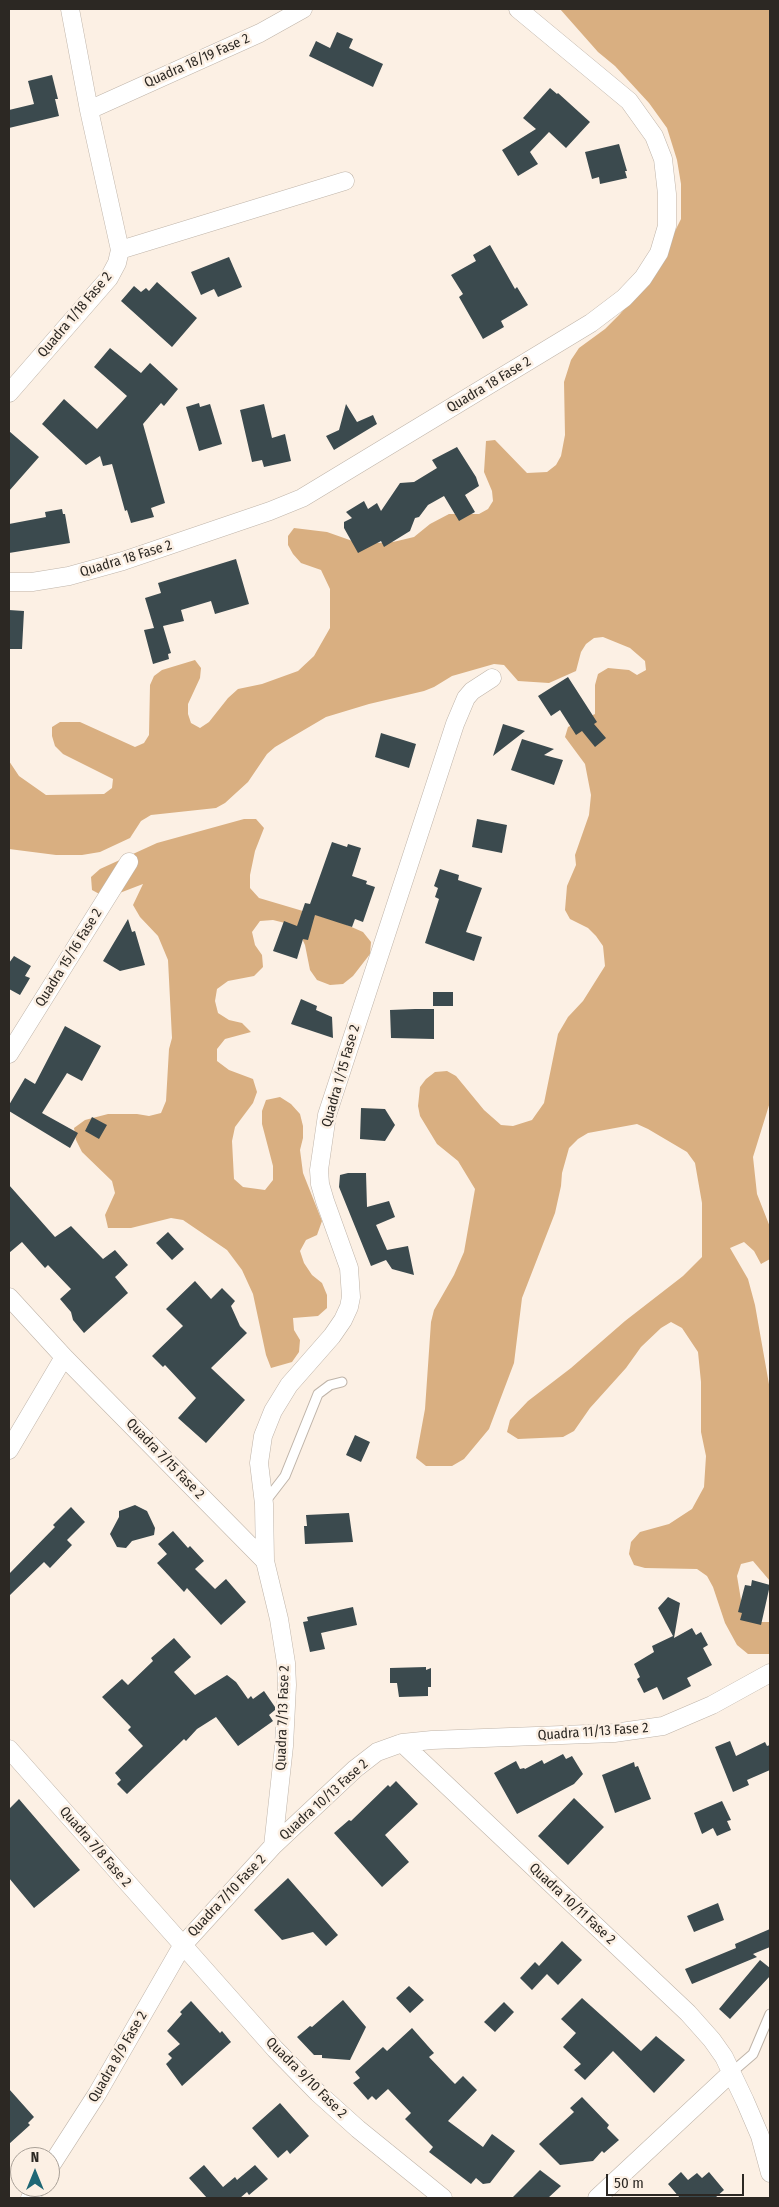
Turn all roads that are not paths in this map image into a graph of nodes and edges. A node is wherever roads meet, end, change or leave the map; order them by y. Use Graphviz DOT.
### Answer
graph roads {
  1 [pos="70,9"];
  2 [pos="303,9"];
  3 [pos="518,9"];
  4 [pos="89,110"];
  5 [pos="345,181"];
  6 [pos="120,250"];
  7 [pos="9,393"];
  8 [pos="9,582"];
  9 [pos="492,678"];
  10 [pos="129,862"];
  11 [pos="9,1054"];
  12 [pos="9,1297"];
  13 [pos="64,1357"];
  14 [pos="342,1382"];
  15 [pos="9,1450"];
  16 [pos="264,1504"];
  17 [pos="265,1562"];
  18 [pos="770,1673"];
  19 [pos="402,1743"];
  20 [pos="9,1749"];
  21 [pos="273,1846"];
  22 [pos="182,1946"];
  23 [pos="770,2014"];
  24 [pos="731,2073"];
  25 [pos="60,2151"];
  26 [pos="770,2172"];
  27 [pos="443,2198"];
  28 [pos="597,2198"];
  1 -- 4 [label="street"];
  2 -- 4 [label="street, Quadra 18/19 Fase 2"];
  3 -- 8 [label="street, Quadra 18 Fase 2"];
  4 -- 6 [label="street"];
  5 -- 6 [label="street"];
  6 -- 7 [label="street, Quadra 1/18 Fase 2"];
  9 -- 16 [label="street, Quadra 1/15 Fase 2"];
  10 -- 11 [label="street, Quadra 15/16 Fase 2"];
  12 -- 13 [label="street, Quadra 7/15 Fase 2"];
  13 -- 15 [label="street"];
  13 -- 17 [label="street, Quadra 7/15 Fase 2"];
  14 -- 16 [label="lane"];
  16 -- 17 [label="street, Quadra 1/15 Fase 2"];
  17 -- 21 [label="street, Quadra 7/13 Fase 2"];
  18 -- 19 [label="street, Quadra 11/13 Fase 2"];
  19 -- 21 [label="street, Quadra 10/13 Fase 2"];
  19 -- 24 [label="street, Quadra 10/11 Fase 2"];
  20 -- 22 [label="street, Quadra 7/8 Fase 2"];
  21 -- 22 [label="street, Quadra 7/10 Fase 2"];
  22 -- 25 [label="street, Quadra 8/9 Fase 2"];
  22 -- 27 [label="street, Quadra 9/10 Fase 2"];
  23 -- 24 [label="lane"];
  24 -- 26 [label="street, Quadra 10/11 Fase 2"];
  24 -- 28 [label="street"];
}
